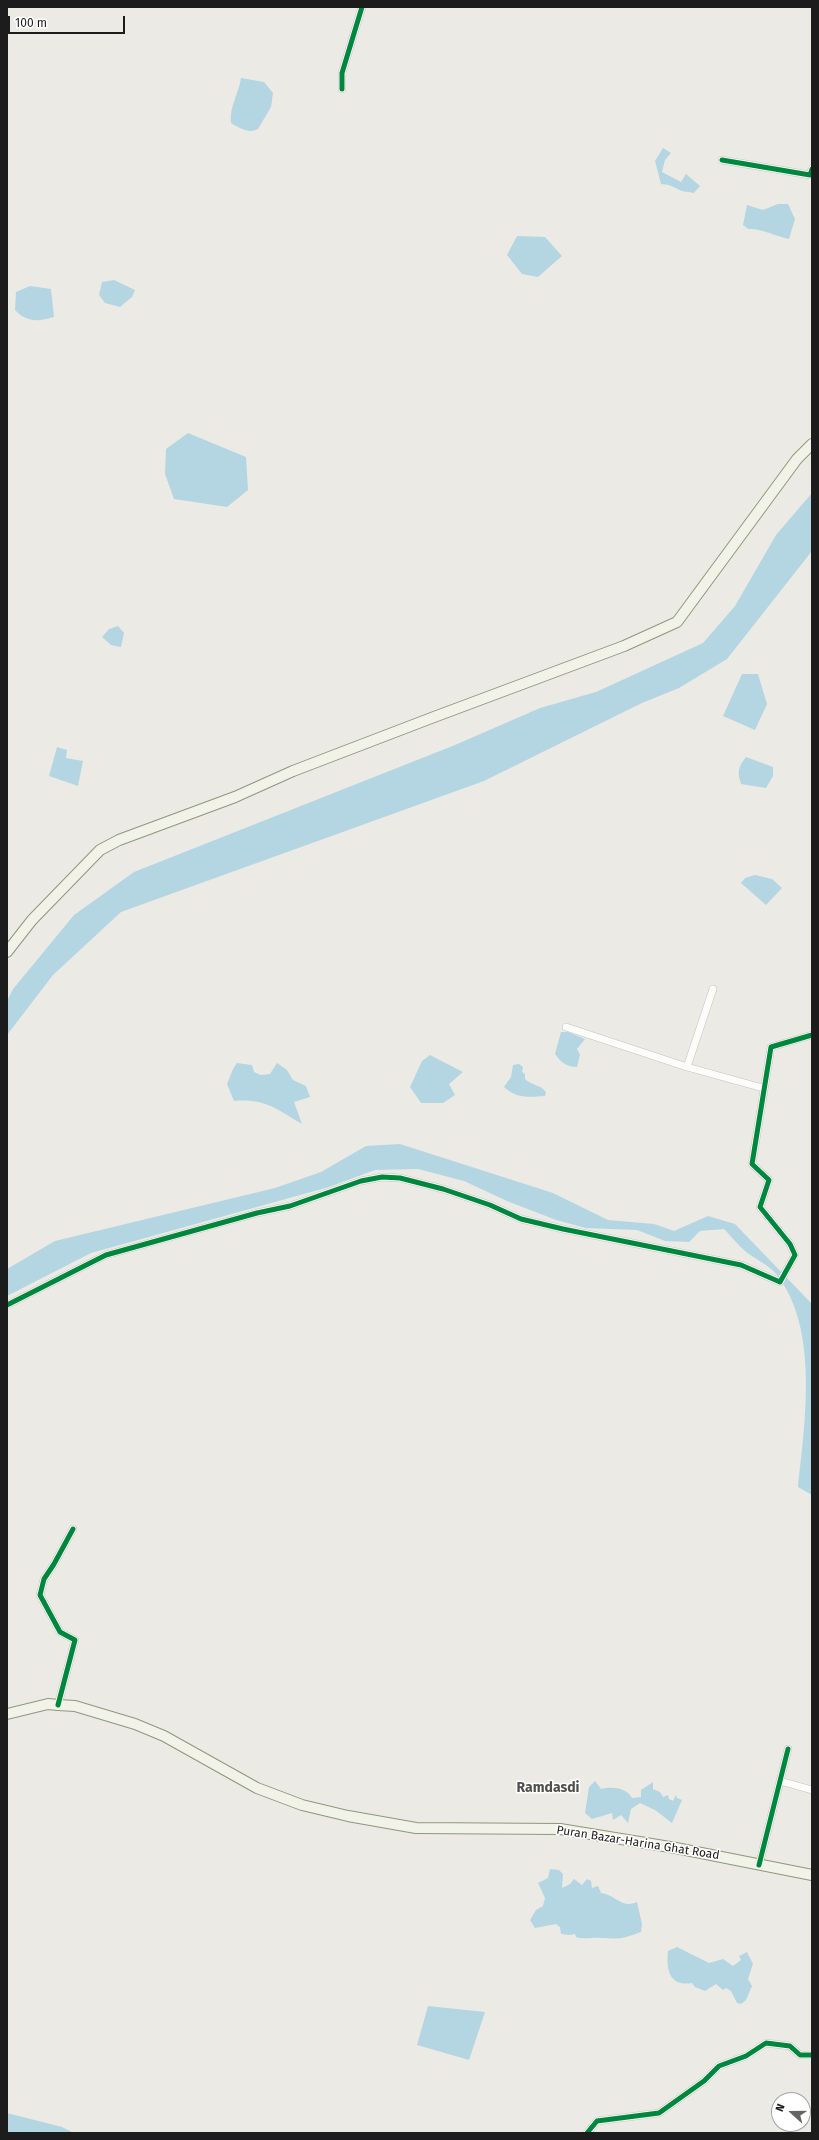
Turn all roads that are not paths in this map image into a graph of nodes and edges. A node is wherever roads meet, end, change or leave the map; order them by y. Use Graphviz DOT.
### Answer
graph roads {
  1 [pos="362,7"];
  2 [pos="342,89"];
  3 [pos="722,160"];
  4 [pos="812,169"];
  5 [pos="812,444"];
  6 [pos="7,952"];
  7 [pos="713,989"];
  8 [pos="566,1027"];
  9 [pos="812,1034"];
  10 [pos="687,1067"];
  11 [pos="763,1088"];
  12 [pos="7,1305"];
  13 [pos="73,1529"];
  14 [pos="58,1705"];
  15 [pos="7,1714"];
  16 [pos="788,1749"];
  17 [pos="780,1781"];
  18 [pos="812,1790"];
  19 [pos="759,1865"];
  20 [pos="812,1875"];
  21 [pos="812,2055"];
  22 [pos="587,2133"];
  1 -- 2 [label="street"];
  3 -- 4 [label="street"];
  5 -- 6 [label="main road"];
  7 -- 10 [label="street"];
  8 -- 10 [label="street"];
  9 -- 11 [label="street"];
  10 -- 11 [label="street"];
  11 -- 12 [label="street"];
  13 -- 14 [label="street"];
  14 -- 15 [label="main road, Puran Bazar-Harina Ghat Road"];
  14 -- 19 [label="main road, Puran Bazar-Harina Ghat Road"];
  16 -- 17 [label="street"];
  17 -- 18 [label="street"];
  17 -- 19 [label="street"];
  19 -- 20 [label="main road, Puran Bazar-Harina Ghat Road"];
  21 -- 22 [label="street"];
}
